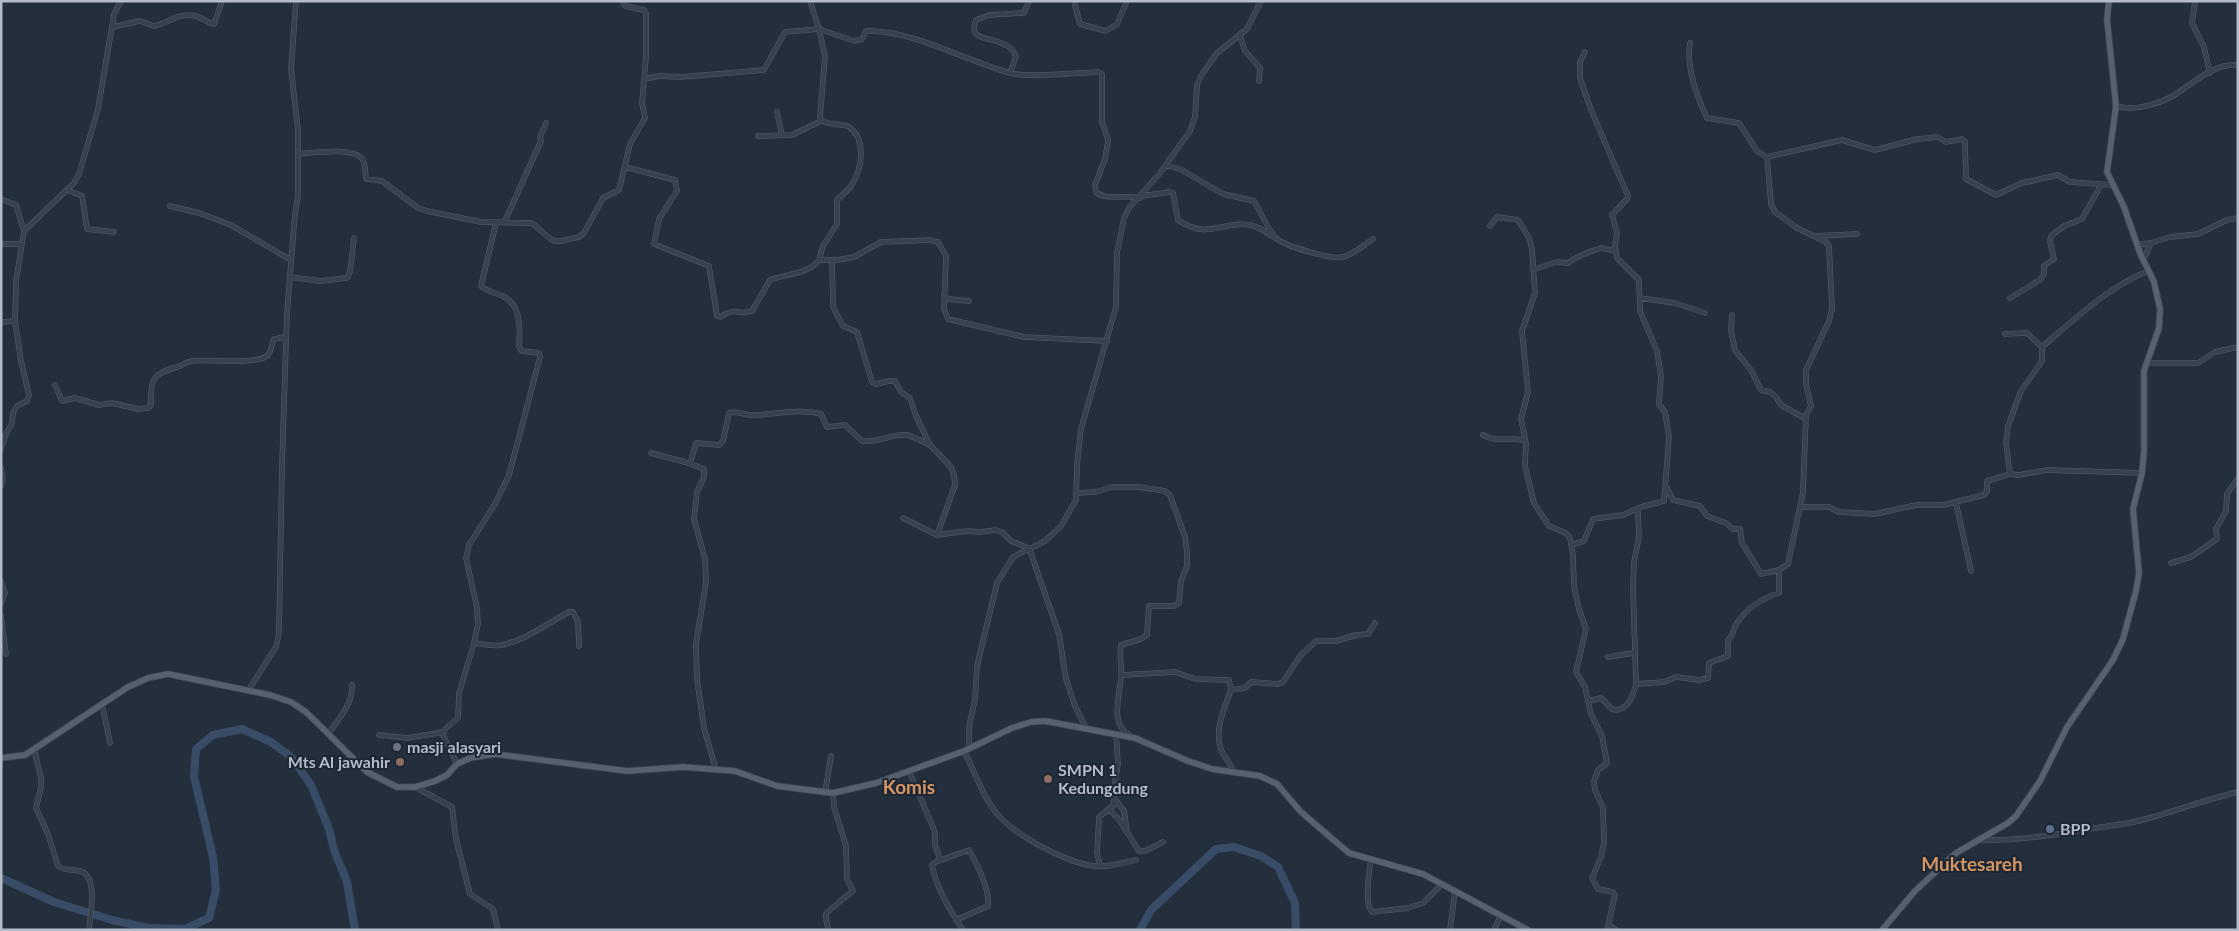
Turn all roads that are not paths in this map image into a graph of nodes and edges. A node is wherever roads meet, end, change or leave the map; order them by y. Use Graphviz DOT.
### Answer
graph roads {
  1 [pos="121,1"];
  2 [pos="222,1"];
  3 [pos="296,1"];
  4 [pos="622,1"];
  5 [pos="810,1"];
  6 [pos="1029,1"];
  7 [pos="1128,1"];
  8 [pos="1261,1"];
  9 [pos="2109,1"];
  10 [pos="2195,1"];
  11 [pos="1075,5"];
  12 [pos="113,27"];
  13 [pos="820,29"];
  14 [pos="1240,36"];
  15 [pos="1690,43"];
  16 [pos="1585,52"];
  17 [pos="2238,65"];
  18 [pos="1010,73"];
  19 [pos="2210,73"];
  20 [pos="644,79"];
  21 [pos="1259,81"];
  22 [pos="2116,106"];
  23 [pos="777,112"];
  24 [pos="821,121"];
  25 [pos="546,123"];
  26 [pos="782,135"];
  27 [pos="758,136"];
  28 [pos="298,154"];
  29 [pos="1767,157"];
  30 [pos="1166,165"];
  31 [pos="625,167"];
  32 [pos="2101,185"];
  33 [pos="2112,185"];
  34 [pos="67,190"];
  35 [pos="1140,197"];
  36 [pos="1,199"];
  37 [pos="170,206"];
  38 [pos="2238,218"];
  39 [pos="496,223"];
  40 [pos="504,223"];
  41 [pos="1490,226"];
  42 [pos="24,232"];
  43 [pos="114,232"];
  44 [pos="1857,234"];
  45 [pos="1814,236"];
  46 [pos="354,238"];
  47 [pos="1373,239"];
  48 [pos="1278,240"];
  49 [pos="2152,243"];
  50 [pos="1,244"];
  51 [pos="21,244"];
  52 [pos="2137,245"];
  53 [pos="1616,251"];
  54 [pos="291,260"];
  55 [pos="819,260"];
  56 [pos="832,260"];
  57 [pos="2143,261"];
  58 [pos="1533,270"];
  59 [pos="2148,270"];
  60 [pos="289,277"];
  61 [pos="944,294"];
  62 [pos="1640,298"];
  63 [pos="2010,298"];
  64 [pos="970,301"];
  65 [pos="1705,313"];
  66 [pos="1732,315"];
  67 [pos="15,321"];
  68 [pos="1,322"];
  69 [pos="2004,334"];
  70 [pos="286,338"];
  71 [pos="1107,341"];
  72 [pos="2042,347"];
  73 [pos="2238,347"];
  74 [pos="2147,363"];
  75 [pos="55,385"];
  76 [pos="1806,419"];
  77 [pos="1484,435"];
  78 [pos="1525,440"];
  79 [pos="930,444"];
  80 [pos="1,449"];
  81 [pos="651,454"];
  82 [pos="690,464"];
  83 [pos="1,468"];
  84 [pos="2142,473"];
  85 [pos="2010,474"];
  86 [pos="2238,478"];
  87 [pos="1664,482"];
  88 [pos="1,486"];
  89 [pos="1077,493"];
  90 [pos="1956,503"];
  91 [pos="1800,507"];
  92 [pos="1638,509"];
  93 [pos="903,518"];
  94 [pos="937,535"];
  95 [pos="1571,545"];
  96 [pos="1028,548"];
  97 [pos="2171,563"];
  98 [pos="1779,570"];
  99 [pos="1971,571"];
  100 [pos="1,581"];
  101 [pos="1,603"];
  102 [pos="1,616"];
  103 [pos="1375,622"];
  104 [pos="474,643"];
  105 [pos="579,646"];
  106 [pos="1634,653"];
  107 [pos="6,654"];
  108 [pos="1608,657"];
  109 [pos="1122,676"];
  110 [pos="1636,684"];
  111 [pos="352,685"];
  112 [pos="1231,690"];
  113 [pos="248,691"];
  114 [pos="1588,700"];
  115 [pos="102,704"];
  116 [pos="1086,728"];
  117 [pos="444,732"];
  118 [pos="328,734"];
  119 [pos="1116,734"];
  120 [pos="379,735"];
  121 [pos="1135,738"];
  122 [pos="110,743"];
  123 [pos="34,749"];
  124 [pos="966,750"];
  125 [pos="831,756"];
  126 [pos="1,758"];
  127 [pos="457,764"];
  128 [pos="716,770"];
  129 [pos="909,771"];
  130 [pos="1234,772"];
  131 [pos="415,787"];
  132 [pos="2238,792"];
  133 [pos="825,793"];
  134 [pos="833,793"];
  135 [pos="1114,798"];
  136 [pos="1109,810"];
  137 [pos="1127,831"];
  138 [pos="1980,840"];
  139 [pos="1163,842"];
  140 [pos="1370,859"];
  141 [pos="1136,860"];
  142 [pos="938,861"];
  143 [pos="1100,866"];
  144 [pos="1442,884"];
  145 [pos="1455,890"];
  146 [pos="1501,915"];
  147 [pos="956,920"];
  148 [pos="1608,927"];
  149 [pos="89,930"];
  150 [pos="498,930"];
  151 [pos="828,930"];
  152 [pos="963,930"];
  153 [pos="1450,930"];
  154 [pos="1494,930"];
  155 [pos="1528,930"];
  156 [pos="1616,930"];
  157 [pos="1882,930"];
  1 -- 12 [label="street"];
  2 -- 12 [label="street"];
  3 -- 28 [label="street"];
  4 -- 20 [label="street"];
  5 -- 13 [label="street"];
  6 -- 18 [label="street"];
  7 -- 11 [label="street"];
  8 -- 14 [label="street"];
  9 -- 22 [label="main road"];
  10 -- 19 [label="street"];
  12 -- 34 [label="street"];
  13 -- 18 [label="street"];
  13 -- 20 [label="street"];
  13 -- 24 [label="street"];
  14 -- 21 [label="street"];
  14 -- 30 [label="street"];
  15 -- 29 [label="street"];
  16 -- 53 [label="street"];
  17 -- 19 [label="street"];
  18 -- 35 [label="street"];
  19 -- 22 [label="street"];
  20 -- 31 [label="street"];
  22 -- 33 [label="main road"];
  23 -- 26 [label="street"];
  24 -- 26 [label="street"];
  24 -- 55 [label="street"];
  25 -- 40 [label="street"];
  26 -- 27 [label="street"];
  28 -- 39 [label="street"];
  28 -- 54 [label="street"];
  29 -- 32 [label="street"];
  29 -- 45 [label="street"];
  30 -- 35 [label="street"];
  30 -- 48 [label="street"];
  31 -- 40 [label="street"];
  31 -- 55 [label="street"];
  32 -- 33 [label="street"];
  32 -- 63 [label="street"];
  33 -- 52 [label="main road"];
  34 -- 42 [label="street"];
  34 -- 43 [label="street"];
  35 -- 48 [label="street"];
  35 -- 71 [label="street"];
  36 -- 42 [label="street"];
  37 -- 54 [label="street"];
  38 -- 49 [label="street"];
  39 -- 40 [label="street"];
  39 -- 104 [label="street"];
  41 -- 58 [label="street"];
  42 -- 51 [label="street"];
  44 -- 45 [label="street"];
  45 -- 76 [label="street"];
  46 -- 60 [label="street"];
  47 -- 48 [label="street"];
  49 -- 52 [label="street"];
  49 -- 57 [label="street"];
  50 -- 51 [label="street"];
  51 -- 67 [label="street"];
  52 -- 57 [label="main road"];
  53 -- 58 [label="street"];
  53 -- 62 [label="street"];
  54 -- 60 [label="street"];
  55 -- 56 [label="street"];
  56 -- 61 [label="street"];
  56 -- 79 [label="street"];
  57 -- 59 [label="main road"];
  58 -- 78 [label="street"];
  59 -- 72 [label="street"];
  59 -- 74 [label="main road"];
  60 -- 70 [label="street"];
  61 -- 64 [label="street"];
  61 -- 71 [label="street"];
  62 -- 65 [label="street"];
  62 -- 87 [label="street"];
  66 -- 76 [label="street"];
  67 -- 68 [label="street"];
  67 -- 80 [label="street"];
  69 -- 72 [label="street"];
  70 -- 75 [label="street"];
  70 -- 113 [label="street"];
  71 -- 89 [label="street"];
  72 -- 85 [label="street"];
  73 -- 74 [label="street"];
  74 -- 84 [label="main road"];
  76 -- 91 [label="street"];
  77 -- 78 [label="street"];
  78 -- 95 [label="street"];
  79 -- 82 [label="street"];
  79 -- 94 [label="street"];
  81 -- 82 [label="street"];
  82 -- 128 [label="street"];
  83 -- 88 [label="street"];
  84 -- 85 [label="street"];
  84 -- 138 [label="main road"];
  85 -- 90 [label="street"];
  86 -- 97 [label="street"];
  87 -- 92 [label="street"];
  87 -- 98 [label="street"];
  89 -- 96 [label="street"];
  89 -- 109 [label="street"];
  90 -- 91 [label="street"];
  90 -- 99 [label="street"];
  91 -- 98 [label="street"];
  92 -- 95 [label="street"];
  92 -- 106 [label="street"];
  93 -- 94 [label="street"];
  94 -- 96 [label="street"];
  95 -- 114 [label="street"];
  96 -- 116 [label="street"];
  96 -- 124 [label="street"];
  98 -- 110 [label="street"];
  100 -- 101 [label="street"];
  102 -- 107 [label="street"];
  103 -- 112 [label="street"];
  104 -- 105 [label="street"];
  104 -- 117 [label="street"];
  106 -- 108 [label="street"];
  106 -- 110 [label="street"];
  109 -- 112 [label="street"];
  109 -- 121 [label="street"];
  110 -- 114 [label="street"];
  111 -- 118 [label="street"];
  112 -- 130 [label="street"];
  113 -- 115 [label="main road"];
  113 -- 118 [label="main road"];
  114 -- 148 [label="street"];
  115 -- 122 [label="street"];
  115 -- 123 [label="main road"];
  116 -- 119 [label="main road"];
  116 -- 124 [label="main road"];
  117 -- 120 [label="street"];
  117 -- 127 [label="street"];
  118 -- 131 [label="main road"];
  119 -- 121 [label="main road"];
  119 -- 135 [label="street"];
  121 -- 130 [label="main road"];
  123 -- 126 [label="main road"];
  123 -- 149 [label="street"];
  124 -- 129 [label="main road"];
  124 -- 143 [label="street"];
  125 -- 133 [label="street"];
  127 -- 128 [label="main road"];
  127 -- 131 [label="main road"];
  128 -- 133 [label="main road"];
  129 -- 134 [label="main road"];
  129 -- 142 [label="street"];
  130 -- 140 [label="main road"];
  131 -- 150 [label="street"];
  132 -- 138 [label="street"];
  133 -- 134 [label="main road"];
  134 -- 151 [label="street"];
  135 -- 136 [label="street"];
  135 -- 137 [label="street"];
  136 -- 137 [label="street"];
  136 -- 143 [label="street"];
  137 -- 139 [label="street"];
  138 -- 157 [label="main road"];
  140 -- 144 [label="main road"];
  140 -- 144 [label="street"];
  141 -- 143 [label="street"];
  142 -- 147 [label="street"];
  142 -- 147 [label="street"];
  144 -- 145 [label="main road"];
  145 -- 146 [label="main road"];
  145 -- 153 [label="street"];
  146 -- 154 [label="street"];
  146 -- 155 [label="main road"];
  147 -- 152 [label="street"];
  148 -- 156 [label="street"];
}
